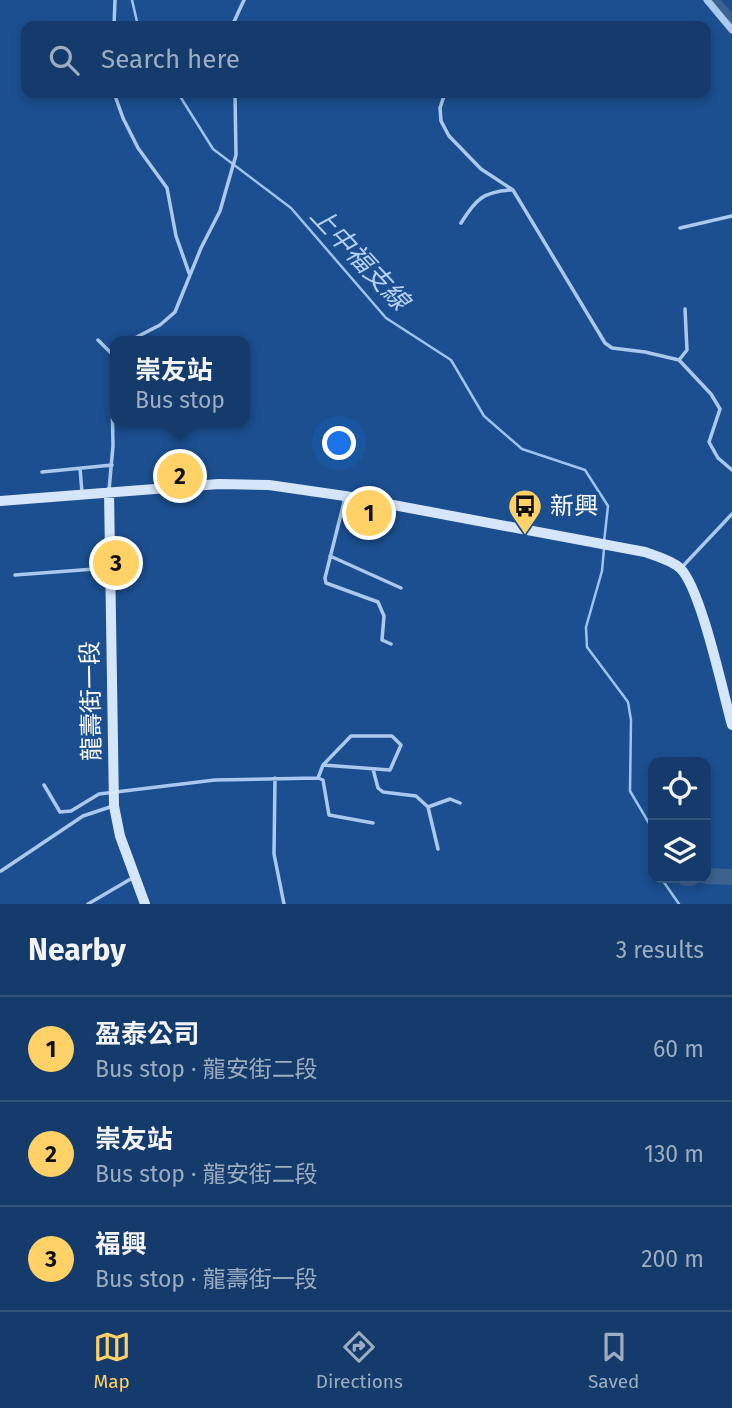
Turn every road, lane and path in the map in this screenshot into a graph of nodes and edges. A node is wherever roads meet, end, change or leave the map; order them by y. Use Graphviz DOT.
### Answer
graph roads {
  1 [pos="115,0"];
  2 [pos="244,0"];
  3 [pos="707,0"];
  4 [pos="114,21"];
  5 [pos="234,21"];
  6 [pos="732,30"];
  7 [pos="116,98"];
  8 [pos="234,98"];
  9 [pos="443,98"];
  10 [pos="513,190"];
  11 [pos="732,216"];
  12 [pos="461,223"];
  13 [pos="680,228"];
  14 [pos="190,275"];
  15 [pos="685,309"];
  16 [pos="139,336"];
  17 [pos="98,340"];
  18 [pos="110,351"];
  19 [pos="680,360"];
  20 [pos="113,427"];
  21 [pos="112,465"];
  22 [pos="80,468"];
  23 [pos="732,470"];
  24 [pos="42,471"];
  25 [pos="109,492"];
  26 [pos="83,494"];
  27 [pos="345,496"];
  28 [pos="0,500"];
  29 [pos="732,514"];
  30 [pos="330,556"];
  31 [pos="108,568"];
  32 [pos="681,569"];
  33 [pos="15,575"];
  34 [pos="401,588"];
  35 [pos="391,644"];
  36 [pos="732,724"];
  37 [pos="323,765"];
  38 [pos="373,769"];
  39 [pos="275,778"];
  40 [pos="318,778"];
  41 [pos="44,785"];
  42 [pos="114,792"];
  43 [pos="460,803"];
  44 [pos="114,806"];
  45 [pos="428,807"];
  46 [pos="373,823"];
  47 [pos="438,849"];
  48 [pos="1,871"];
  49 [pos="135,876"];
  50 [pos="88,904"];
  51 [pos="145,904"];
  52 [pos="284,904"];
  1 -- 4 [label="lane"];
  2 -- 5 [label="lane"];
  3 -- 6 [label="street"];
  7 -- 14 [label="lane"];
  8 -- 14 [label="lane"];
  9 -- 10 [label="lane"];
  10 -- 12 [label="lane"];
  10 -- 19 [label="lane"];
  11 -- 13 [label="lane"];
  14 -- 16 [label="lane"];
  15 -- 19 [label="lane"];
  17 -- 18 [label="lane"];
  19 -- 23 [label="lane"];
  20 -- 21 [label="lane"];
  21 -- 22 [label="lane"];
  21 -- 25 [label="lane"];
  22 -- 24 [label="lane"];
  22 -- 26 [label="lane"];
  25 -- 26 [label="street"];
  25 -- 27 [label="street"];
  25 -- 31 [label="street, 龍壽街一段"];
  26 -- 28 [label="street"];
  27 -- 30 [label="lane"];
  27 -- 32 [label="street"];
  29 -- 32 [label="lane"];
  30 -- 34 [label="lane"];
  30 -- 35 [label="lane"];
  31 -- 33 [label="lane"];
  31 -- 42 [label="street, 龍壽街一段"];
  32 -- 36 [label="street"];
  37 -- 38 [label="lane"];
  37 -- 38 [label="lane"];
  37 -- 40 [label="lane"];
  38 -- 45 [label="lane"];
  39 -- 40 [label="lane"];
  39 -- 42 [label="lane"];
  39 -- 52 [label="lane"];
  40 -- 46 [label="lane"];
  41 -- 42 [label="lane"];
  42 -- 44 [label="street, 龍壽街一段"];
  43 -- 45 [label="lane"];
  44 -- 48 [label="lane"];
  44 -- 49 [label="street, 龍壽街一段"];
  45 -- 47 [label="lane"];
  49 -- 50 [label="lane"];
  49 -- 51 [label="street, 龍壽街一段"];
}
